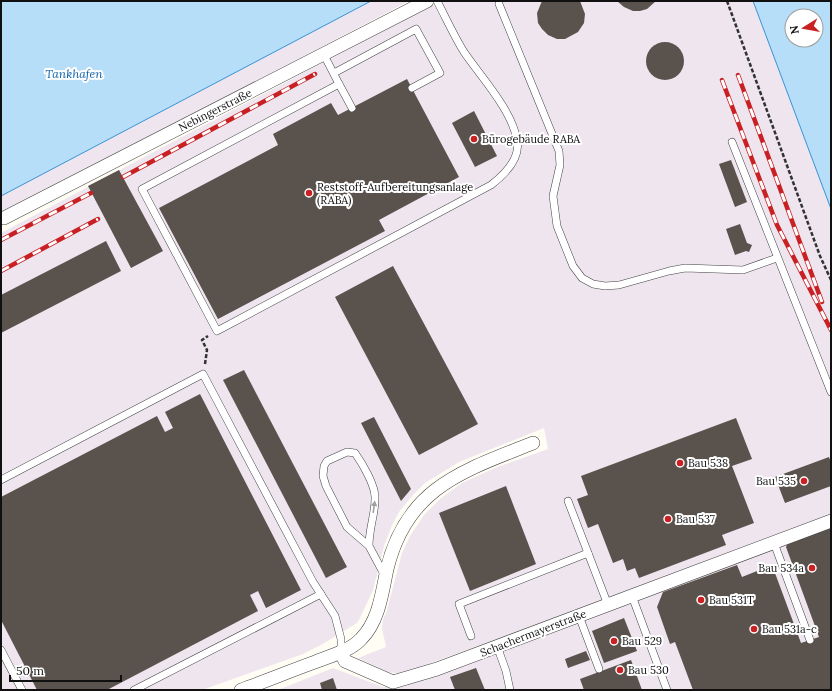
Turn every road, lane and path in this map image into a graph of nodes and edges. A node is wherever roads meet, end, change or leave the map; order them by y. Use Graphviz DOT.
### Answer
graph roads {
  1 [pos="427,1"];
  2 [pos="437,1"];
  3 [pos="727,1"];
  4 [pos="499,4"];
  5 [pos="324,55"];
  6 [pos="334,73"];
  7 [pos="339,84"];
  8 [pos="412,88"];
  9 [pos="352,108"];
  10 [pos="732,142"];
  11 [pos="4,218"];
  12 [pos="777,258"];
  13 [pos="831,280"];
  14 [pos="217,331"];
  15 [pos="203,374"];
  16 [pos="831,392"];
  17 [pos="533,443"];
  18 [pos="1,480"];
  19 [pos="568,501"];
  20 [pos="831,521"];
  21 [pos="774,543"];
  22 [pos="369,546"];
  23 [pos="588,553"];
  24 [pos="385,578"];
  25 [pos="321,594"];
  26 [pos="632,596"];
  27 [pos="608,605"];
  28 [pos="579,616"];
  29 [pos="471,636"];
  30 [pos="810,640"];
  31 [pos="497,646"];
  32 [pos="1,650"];
  33 [pos="341,652"];
  34 [pos="599,669"];
  35 [pos="22,690"];
  36 [pos="134,690"];
  37 [pos="241,690"];
  38 [pos="510,690"];
  39 [pos="668,690"];
  1 -- 5 [label="street, Nebingerstraße"];
  2 -- 14 [label="lane"];
  3 -- 13 [label="path"];
  4 -- 12 [label="lane"];
  5 -- 6 [label="lane"];
  5 -- 11 [label="street, Nebingerstraße"];
  6 -- 7 [label="lane"];
  6 -- 8 [label="lane"];
  7 -- 9 [label="lane"];
  7 -- 14 [label="lane"];
  10 -- 12 [label="lane"];
  12 -- 16 [label="lane"];
  14 -- 15 [label="path"];
  15 -- 18 [label="lane"];
  15 -- 25 [label="lane"];
  17 -- 24 [label="street"];
  19 -- 23 [label="lane"];
  20 -- 21 [label="street, Schachermayerstraße"];
  21 -- 26 [label="street, Schachermayerstraße"];
  21 -- 30 [label="lane"];
  22 -- 22 [label="lane, one-way"];
  22 -- 24 [label="lane"];
  23 -- 27 [label="lane"];
  23 -- 29 [label="lane"];
  24 -- 33 [label="street"];
  25 -- 33 [label="lane"];
  25 -- 36 [label="lane"];
  26 -- 27 [label="street, Schachermayerstraße"];
  26 -- 39 [label="lane"];
  27 -- 28 [label="street, Schachermayerstraße"];
  28 -- 31 [label="street, Schachermayerstraße"];
  28 -- 34 [label="lane"];
  31 -- 33 [label="street, Schachermayerstraße"];
  31 -- 38 [label="lane"];
  32 -- 35 [label="lane"];
  33 -- 37 [label="street"];
}
